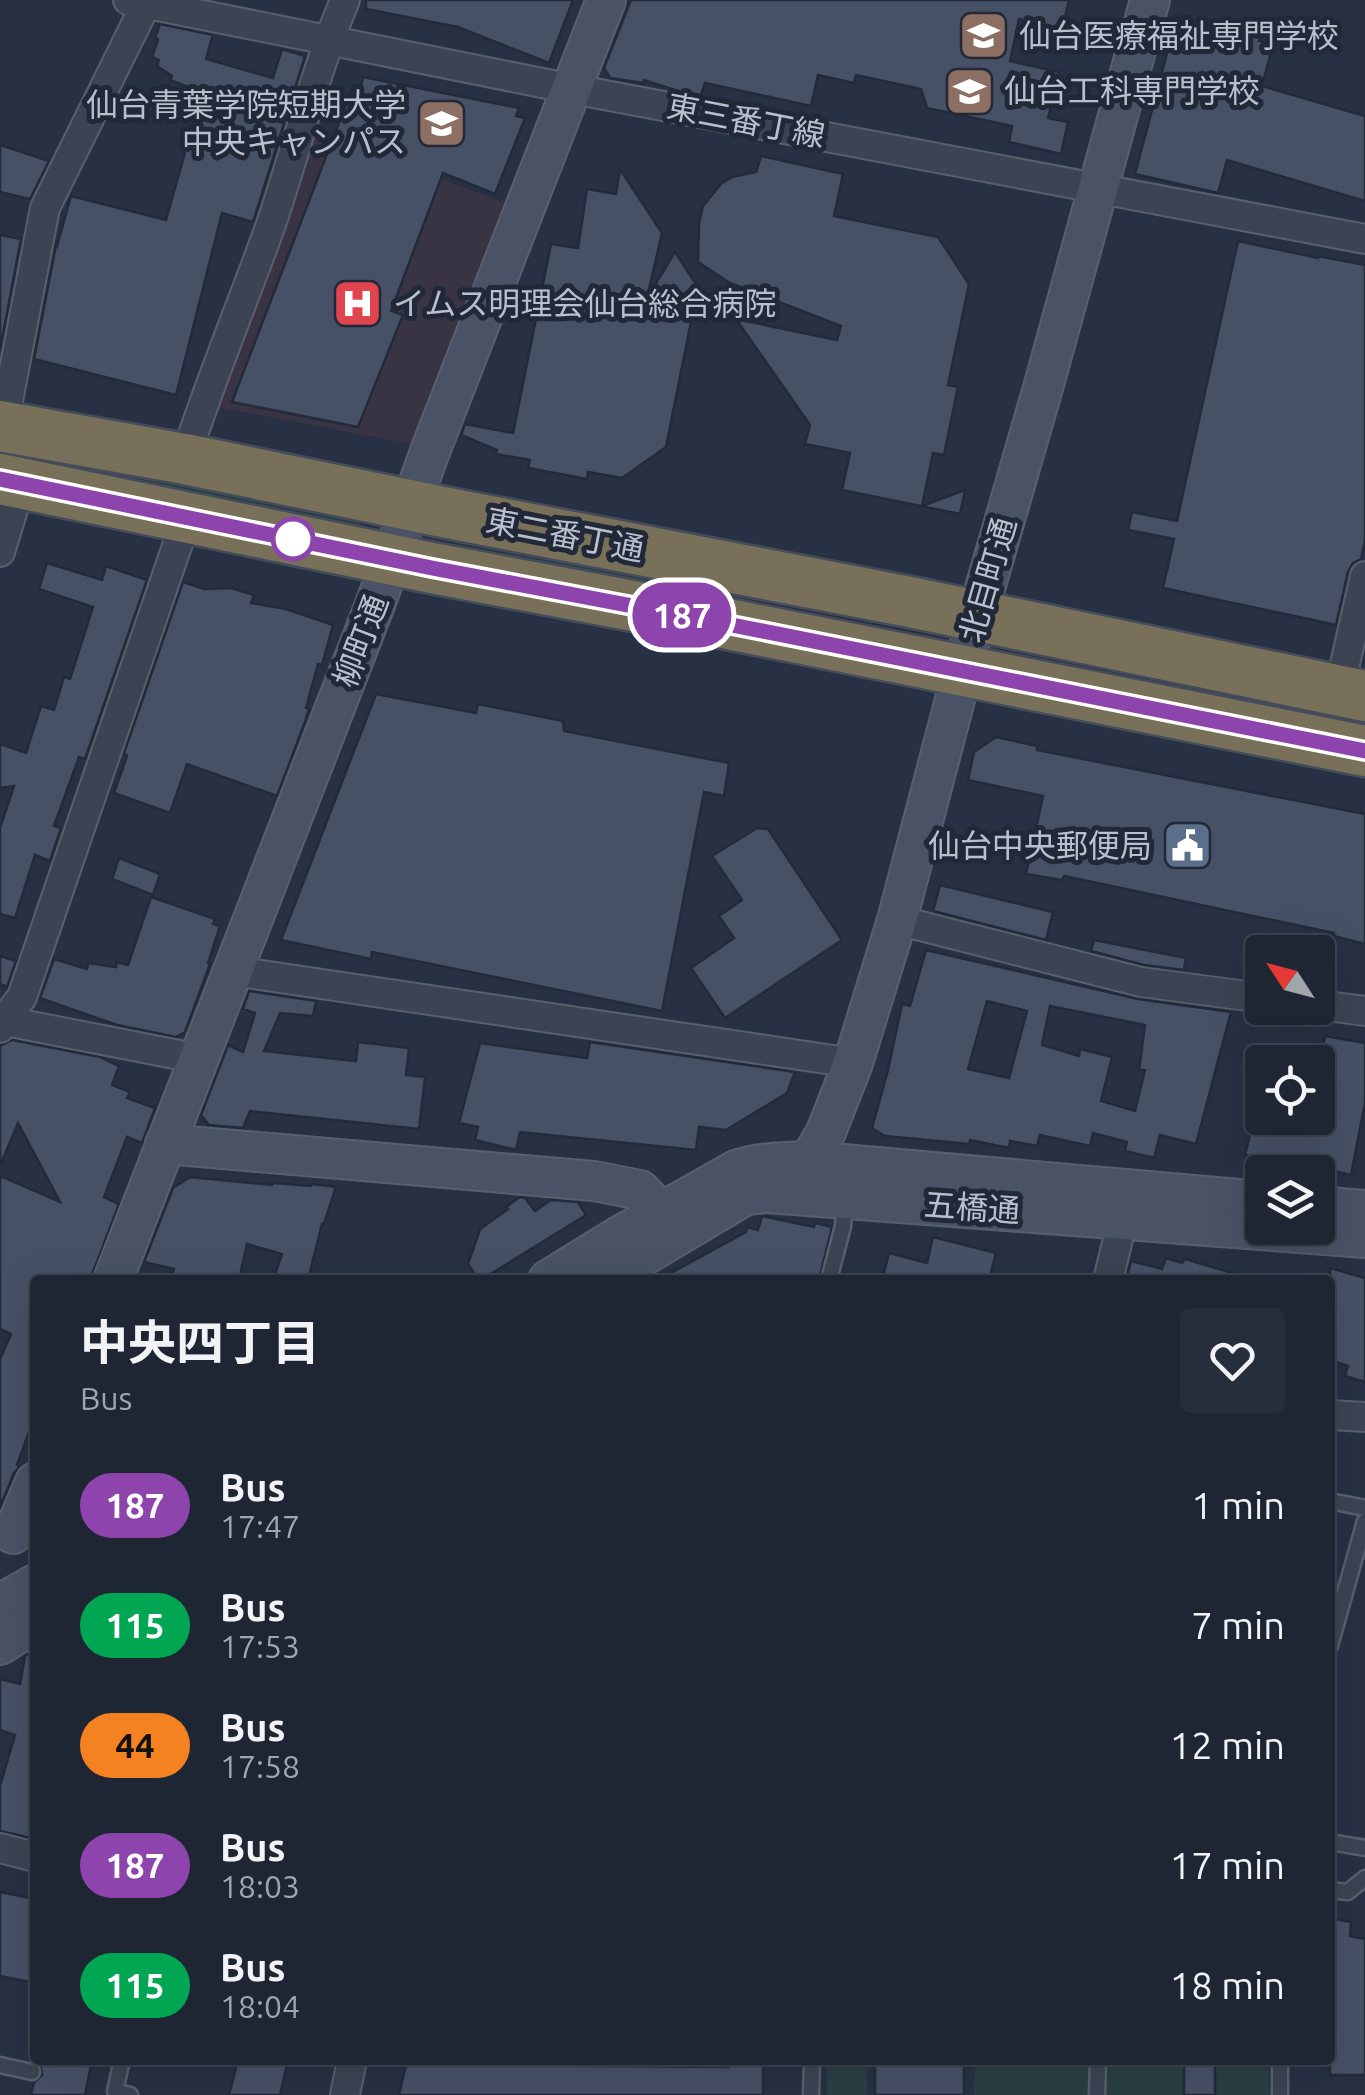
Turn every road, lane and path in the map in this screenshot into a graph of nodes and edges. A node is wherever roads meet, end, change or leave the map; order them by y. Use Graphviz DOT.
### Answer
graph roads {
  1 [pos="345,0"];
  2 [pos="606,0"];
  3 [pos="1150,0"];
  4 [pos="141,1"];
  5 [pos="329,39"];
  6 [pos="572,88"];
  7 [pos="1098,189"];
  8 [pos="1365,238"];
  9 [pos="2,426"];
  10 [pos="185,459"];
  11 [pos="11,481"];
  12 [pos="412,505"];
  13 [pos="187,517"];
  14 [pos="0,552"];
  15 [pos="392,559"];
  16 [pos="1365,576"];
  17 [pos="977,616"];
  18 [pos="963,670"];
  19 [pos="1352,693"];
  20 [pos="1365,751"];
  21 [pos="897,920"];
  22 [pos="234,971"];
  23 [pos="1245,996"];
  24 [pos="1335,1007"];
  25 [pos="1365,1011"];
  26 [pos="1,1023"];
  27 [pos="200,1059"];
  28 [pos="853,1063"];
  29 [pos="165,1144"];
  30 [pos="809,1161"];
  31 [pos="847,1182"];
  32 [pos="767,1193"];
  33 [pos="1245,1202"];
  34 [pos="1126,1205"];
  35 [pos="1335,1207"];
  36 [pos="1365,1210"];
  37 [pos="661,1212"];
  38 [pos="1365,1238"];
  39 [pos="114,1275"];
  40 [pos="556,1275"];
  41 [pos="611,1275"];
  42 [pos="831,1275"];
  43 [pos="1109,1275"];
  44 [pos="1335,1416"];
  45 [pos="1365,1417"];
  46 [pos="30,1496"];
  47 [pos="1335,1503"];
  48 [pos="1365,1508"];
  49 [pos="1365,1521"];
  50 [pos="16,1535"];
  51 [pos="30,1587"];
  52 [pos="0,1604"];
  53 [pos="30,1627"];
  54 [pos="1335,1628"];
  55 [pos="0,1645"];
  56 [pos="1335,1843"];
  57 [pos="0,1848"];
  58 [pos="1365,1848"];
  59 [pos="30,1856"];
  60 [pos="1365,1878"];
  61 [pos="1335,1891"];
  62 [pos="121,2065"];
  63 [pos="812,2065"];
  64 [pos="1098,2065"];
  65 [pos="1280,2065"];
  66 [pos="0,2066"];
  67 [pos="32,2072"];
  68 [pos="130,2095"];
  69 [pos="811,2095"];
  70 [pos="1097,2095"];
  71 [pos="1280,2095"];
  1 -- 5 [label="street"];
  2 -- 6 [label="street, 柳町通"];
  3 -- 7 [label="street, 北目町通"];
  4 -- 5 [label="street, 東三番丁線"];
  4 -- 9 [label="street"];
  5 -- 6 [label="street, 東三番丁線"];
  5 -- 10 [label="street"];
  6 -- 7 [label="street, 東三番丁線"];
  6 -- 12 [label="street, 柳町通"];
  7 -- 8 [label="street, 東三番丁線"];
  7 -- 17 [label="street, 北目町通"];
  9 -- 10 [label="highway, 東二番丁通"];
  10 -- 12 [label="highway, 東二番丁通"];
  11 -- 13 [label="highway, 東二番丁通"];
  11 -- 14 [label="street"];
  12 -- 15 [label="street, 柳町通"];
  12 -- 17 [label="highway, 東二番丁通"];
  13 -- 15 [label="highway, 東二番丁通"];
  13 -- 26 [label="street"];
  15 -- 18 [label="highway, 東二番丁通"];
  15 -- 22 [label="street, 柳町通"];
  16 -- 19 [label="street"];
  17 -- 18 [label="street, 北目町通"];
  17 -- 19 [label="highway, 東二番丁通"];
  18 -- 20 [label="highway, 東二番丁通"];
  18 -- 21 [label="street, 北目町通"];
  21 -- 23 [label="street"];
  21 -- 28 [label="street, 北目町通"];
  22 -- 27 [label="street, 柳町通"];
  22 -- 28 [label="street"];
  24 -- 25 [label="street"];
  26 -- 27 [label="street"];
  27 -- 29 [label="street, 柳町通"];
  28 -- 30 [label="street, 北目町通"];
  29 -- 37 [label="street"];
  29 -- 39 [label="street, 柳町通"];
  30 -- 31 [label="street, 五橋通"];
  30 -- 32 [label="street, 北目町通"];
  30 -- 37 [label="street, 五橋通"];
  31 -- 32 [label="street, 五橋通"];
  31 -- 34 [label="street, 五橋通"];
  31 -- 42 [label="lane"];
  32 -- 41 [label="street, 五橋通"];
  33 -- 34 [label="street, 五橋通"];
  34 -- 38 [label="street, 五橋通"];
  34 -- 43 [label="street"];
  35 -- 36 [label="street"];
  37 -- 40 [label="street, 五橋通"];
  44 -- 45 [label="street"];
  46 -- 50 [label="street"];
  47 -- 48 [label="lane"];
  49 -- 54 [label="lane"];
  51 -- 52 [label="street"];
  53 -- 55 [label="street"];
  56 -- 58 [label="lane"];
  57 -- 59 [label="street"];
  60 -- 61 [label="lane"];
  62 -- 68 [label="lane"];
  63 -- 69 [label="lane"];
  64 -- 70 [label="lane"];
  65 -- 71 [label="lane"];
  66 -- 67 [label="lane"];
}
